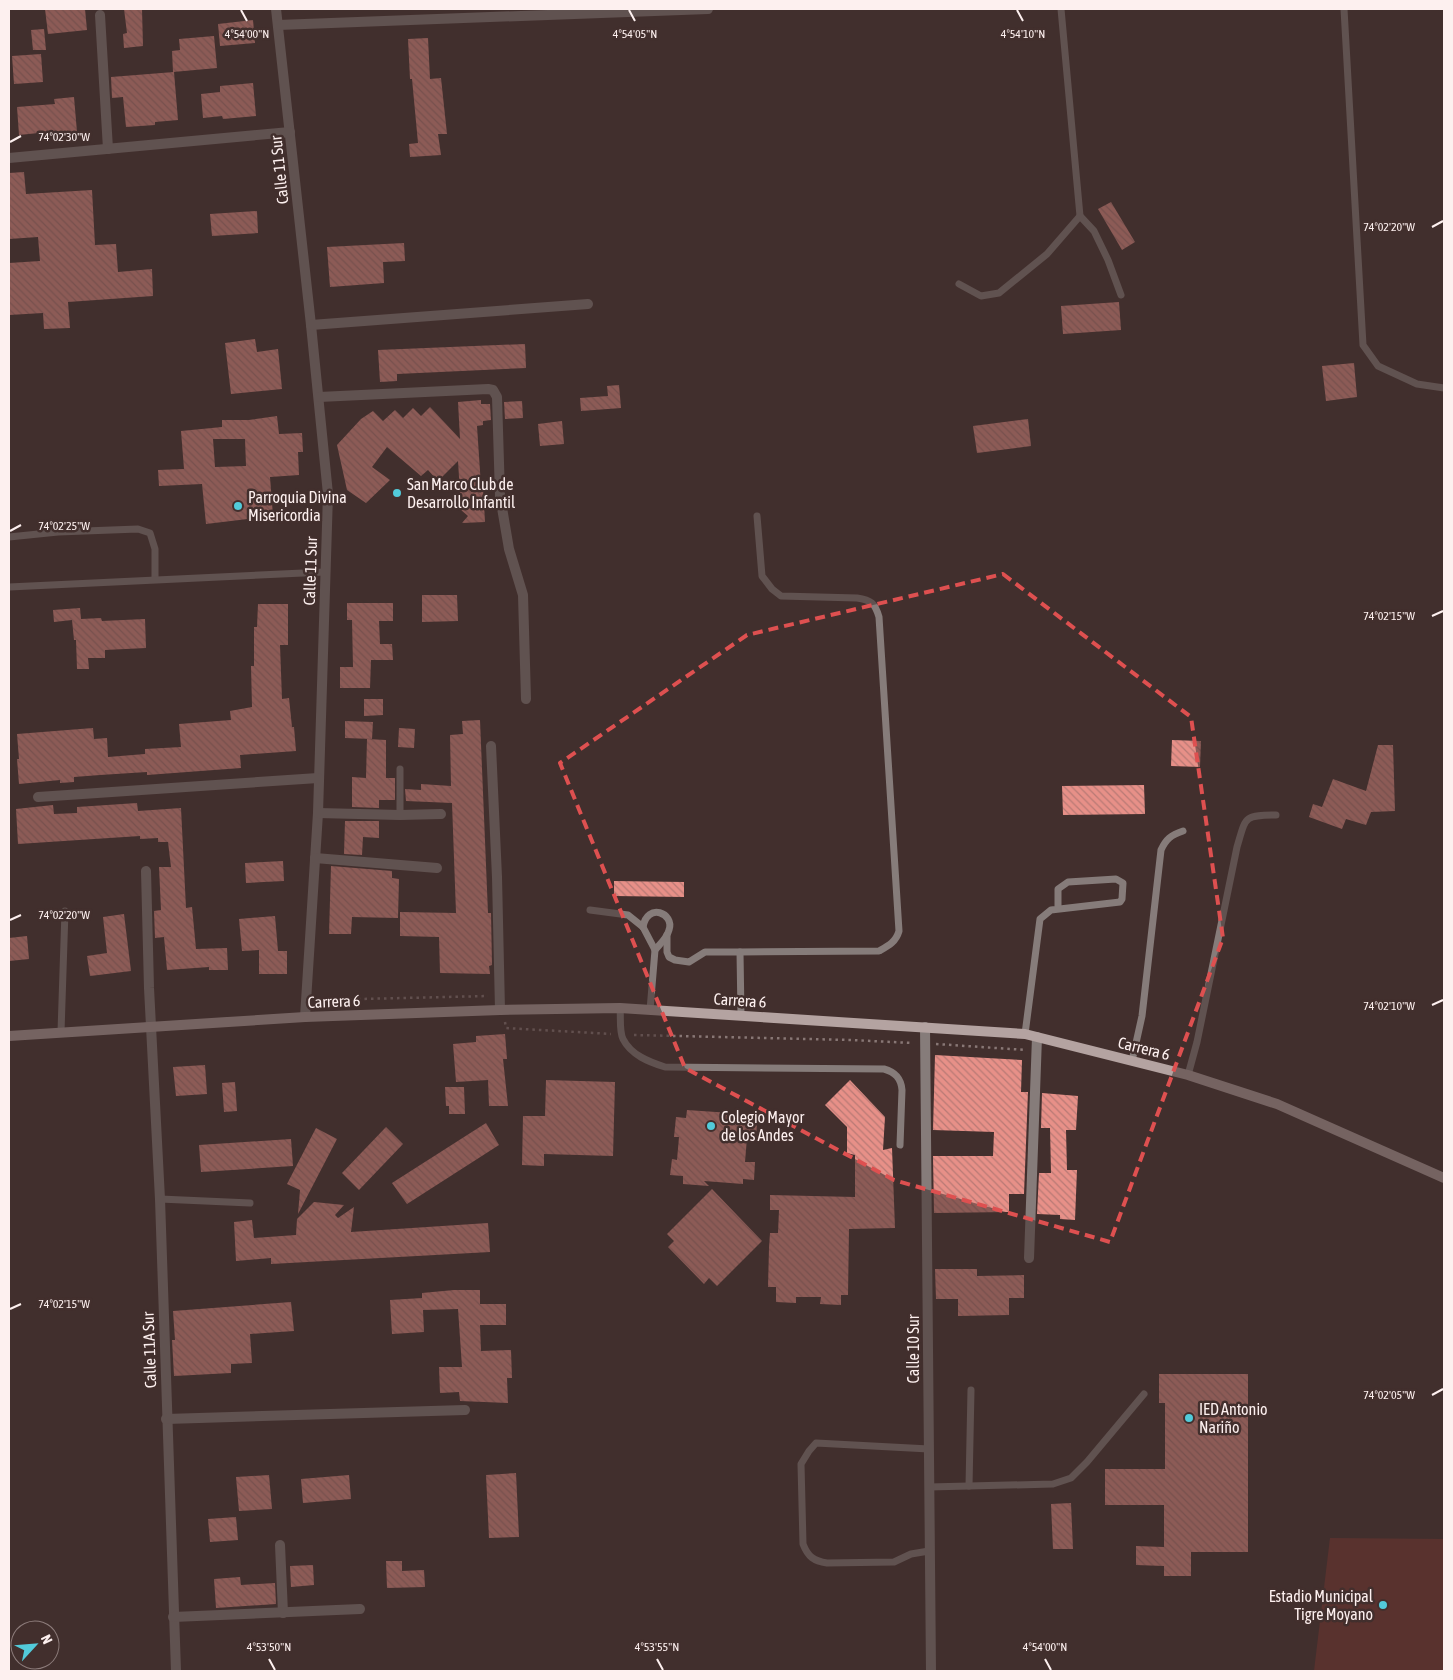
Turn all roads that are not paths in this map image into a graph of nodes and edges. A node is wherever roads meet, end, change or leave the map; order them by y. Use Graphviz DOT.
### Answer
graph roads {
  1 [pos="276,9"];
  2 [pos="708,9"];
  3 [pos="1061,9"];
  4 [pos="1344,9"];
  5 [pos="100,14"];
  6 [pos="278,25"];
  7 [pos="290,132"];
  8 [pos="108,149"];
  9 [pos="9,158"];
  10 [pos="1080,216"];
  11 [pos="959,284"];
  12 [pos="1121,295"];
  13 [pos="588,304"];
  14 [pos="311,325"];
  15 [pos="1444,388"];
  16 [pos="318,397"];
  17 [pos="757,516"];
  18 [pos="9,537"];
  19 [pos="325,572"];
  20 [pos="155,579"];
  21 [pos="9,587"];
  22 [pos="526,699"];
  23 [pos="491,746"];
  24 [pos="400,769"];
  25 [pos="318,778"];
  26 [pos="38,796"];
  27 [pos="318,813"];
  28 [pos="441,814"];
  29 [pos="400,815"];
  30 [pos="1276,815"];
  31 [pos="1182,831"];
  32 [pos="315,858"];
  33 [pos="437,868"];
  34 [pos="146,871"];
  35 [pos="1058,909"];
  36 [pos="590,910"];
  37 [pos="65,911"];
  38 [pos="643,927"];
  39 [pos="667,935"];
  40 [pos="655,950"];
  41 [pos="740,952"];
  42 [pos="620,1008"];
  43 [pos="502,1010"];
  44 [pos="650,1010"];
  45 [pos="741,1015"];
  46 [pos="305,1017"];
  47 [pos="152,1027"];
  48 [pos="925,1027"];
  49 [pos="61,1032"];
  50 [pos="1025,1034"];
  51 [pos="9,1036"];
  52 [pos="1037,1037"];
  53 [pos="1132,1061"];
  54 [pos="1188,1075"];
  55 [pos="900,1145"];
  56 [pos="1444,1178"];
  57 [pos="160,1199"];
  58 [pos="250,1203"];
  59 [pos="1030,1258"];
  60 [pos="972,1390"];
  61 [pos="1144,1394"];
  62 [pos="465,1410"];
  63 [pos="166,1419"];
  64 [pos="929,1449"];
  65 [pos="969,1486"];
  66 [pos="929,1487"];
  67 [pos="280,1545"];
  68 [pos="929,1551"];
  69 [pos="360,1610"];
  70 [pos="284,1613"];
  71 [pos="173,1617"];
  72 [pos="176,1671"];
  73 [pos="930,1671"];
  1 -- 6 [label="street, Calle 11 Sur"];
  2 -- 6 [label="street"];
  3 -- 10 [label="lane"];
  4 -- 15 [label="lane"];
  5 -- 8 [label="street"];
  6 -- 7 [label="street, Calle 11 Sur"];
  7 -- 8 [label="street"];
  7 -- 14 [label="street, Calle 11 Sur"];
  8 -- 9 [label="street"];
  10 -- 11 [label="lane"];
  10 -- 12 [label="lane"];
  13 -- 14 [label="street"];
  14 -- 16 [label="street, Calle 11 Sur"];
  16 -- 19 [label="street, Calle 11 Sur"];
  16 -- 22 [label="street"];
  17 -- 41 [label="lane"];
  18 -- 20 [label="lane"];
  19 -- 20 [label="lane"];
  19 -- 25 [label="street, Calle 11 Sur"];
  20 -- 21 [label="lane"];
  23 -- 43 [label="street"];
  24 -- 29 [label="lane"];
  25 -- 26 [label="street"];
  25 -- 27 [label="street, Calle 11 Sur"];
  27 -- 29 [label="street"];
  27 -- 32 [label="street, Calle 11 Sur"];
  28 -- 29 [label="street"];
  30 -- 54 [label="lane"];
  31 -- 53 [label="lane"];
  32 -- 33 [label="street"];
  32 -- 46 [label="street, Calle 11 Sur"];
  34 -- 47 [label="street, Calle 11A Sur"];
  35 -- 35 [label="lane"];
  35 -- 50 [label="lane"];
  36 -- 38 [label="lane"];
  37 -- 49 [label="lane"];
  38 -- 39 [label="lane"];
  38 -- 40 [label="lane"];
  39 -- 40 [label="lane"];
  39 -- 41 [label="lane"];
  40 -- 44 [label="lane"];
  41 -- 45 [label="lane"];
  42 -- 43 [label="main road, Carrera 6"];
  42 -- 44 [label="main road, Carrera 6"];
  42 -- 55 [label="lane"];
  43 -- 46 [label="main road, Carrera 6"];
  44 -- 45 [label="main road, Carrera 6"];
  45 -- 48 [label="main road, Carrera 6"];
  46 -- 47 [label="main road, Carrera 6"];
  47 -- 49 [label="main road, Carrera 6"];
  47 -- 57 [label="street, Calle 11A Sur"];
  48 -- 50 [label="main road, Carrera 6"];
  48 -- 64 [label="street, Calle 10 Sur"];
  49 -- 51 [label="main road, Carrera 6"];
  50 -- 52 [label="main road, Carrera 6"];
  52 -- 53 [label="main road, Carrera 6"];
  52 -- 59 [label="street"];
  53 -- 54 [label="main road, Carrera 6"];
  54 -- 56 [label="main road, Carrera 6"];
  57 -- 58 [label="lane"];
  57 -- 63 [label="street, Calle 11A Sur"];
  60 -- 65 [label="lane"];
  61 -- 65 [label="lane"];
  62 -- 63 [label="street"];
  63 -- 71 [label="street, Calle 11A Sur"];
  64 -- 66 [label="street, Calle 10 Sur"];
  64 -- 68 [label="lane"];
  65 -- 66 [label="lane"];
  66 -- 68 [label="street, Calle 10 Sur"];
  67 -- 70 [label="street"];
  68 -- 73 [label="street, Calle 10 Sur"];
  69 -- 70 [label="street"];
  70 -- 71 [label="street"];
  71 -- 72 [label="street, Calle 11A Sur"];
}
